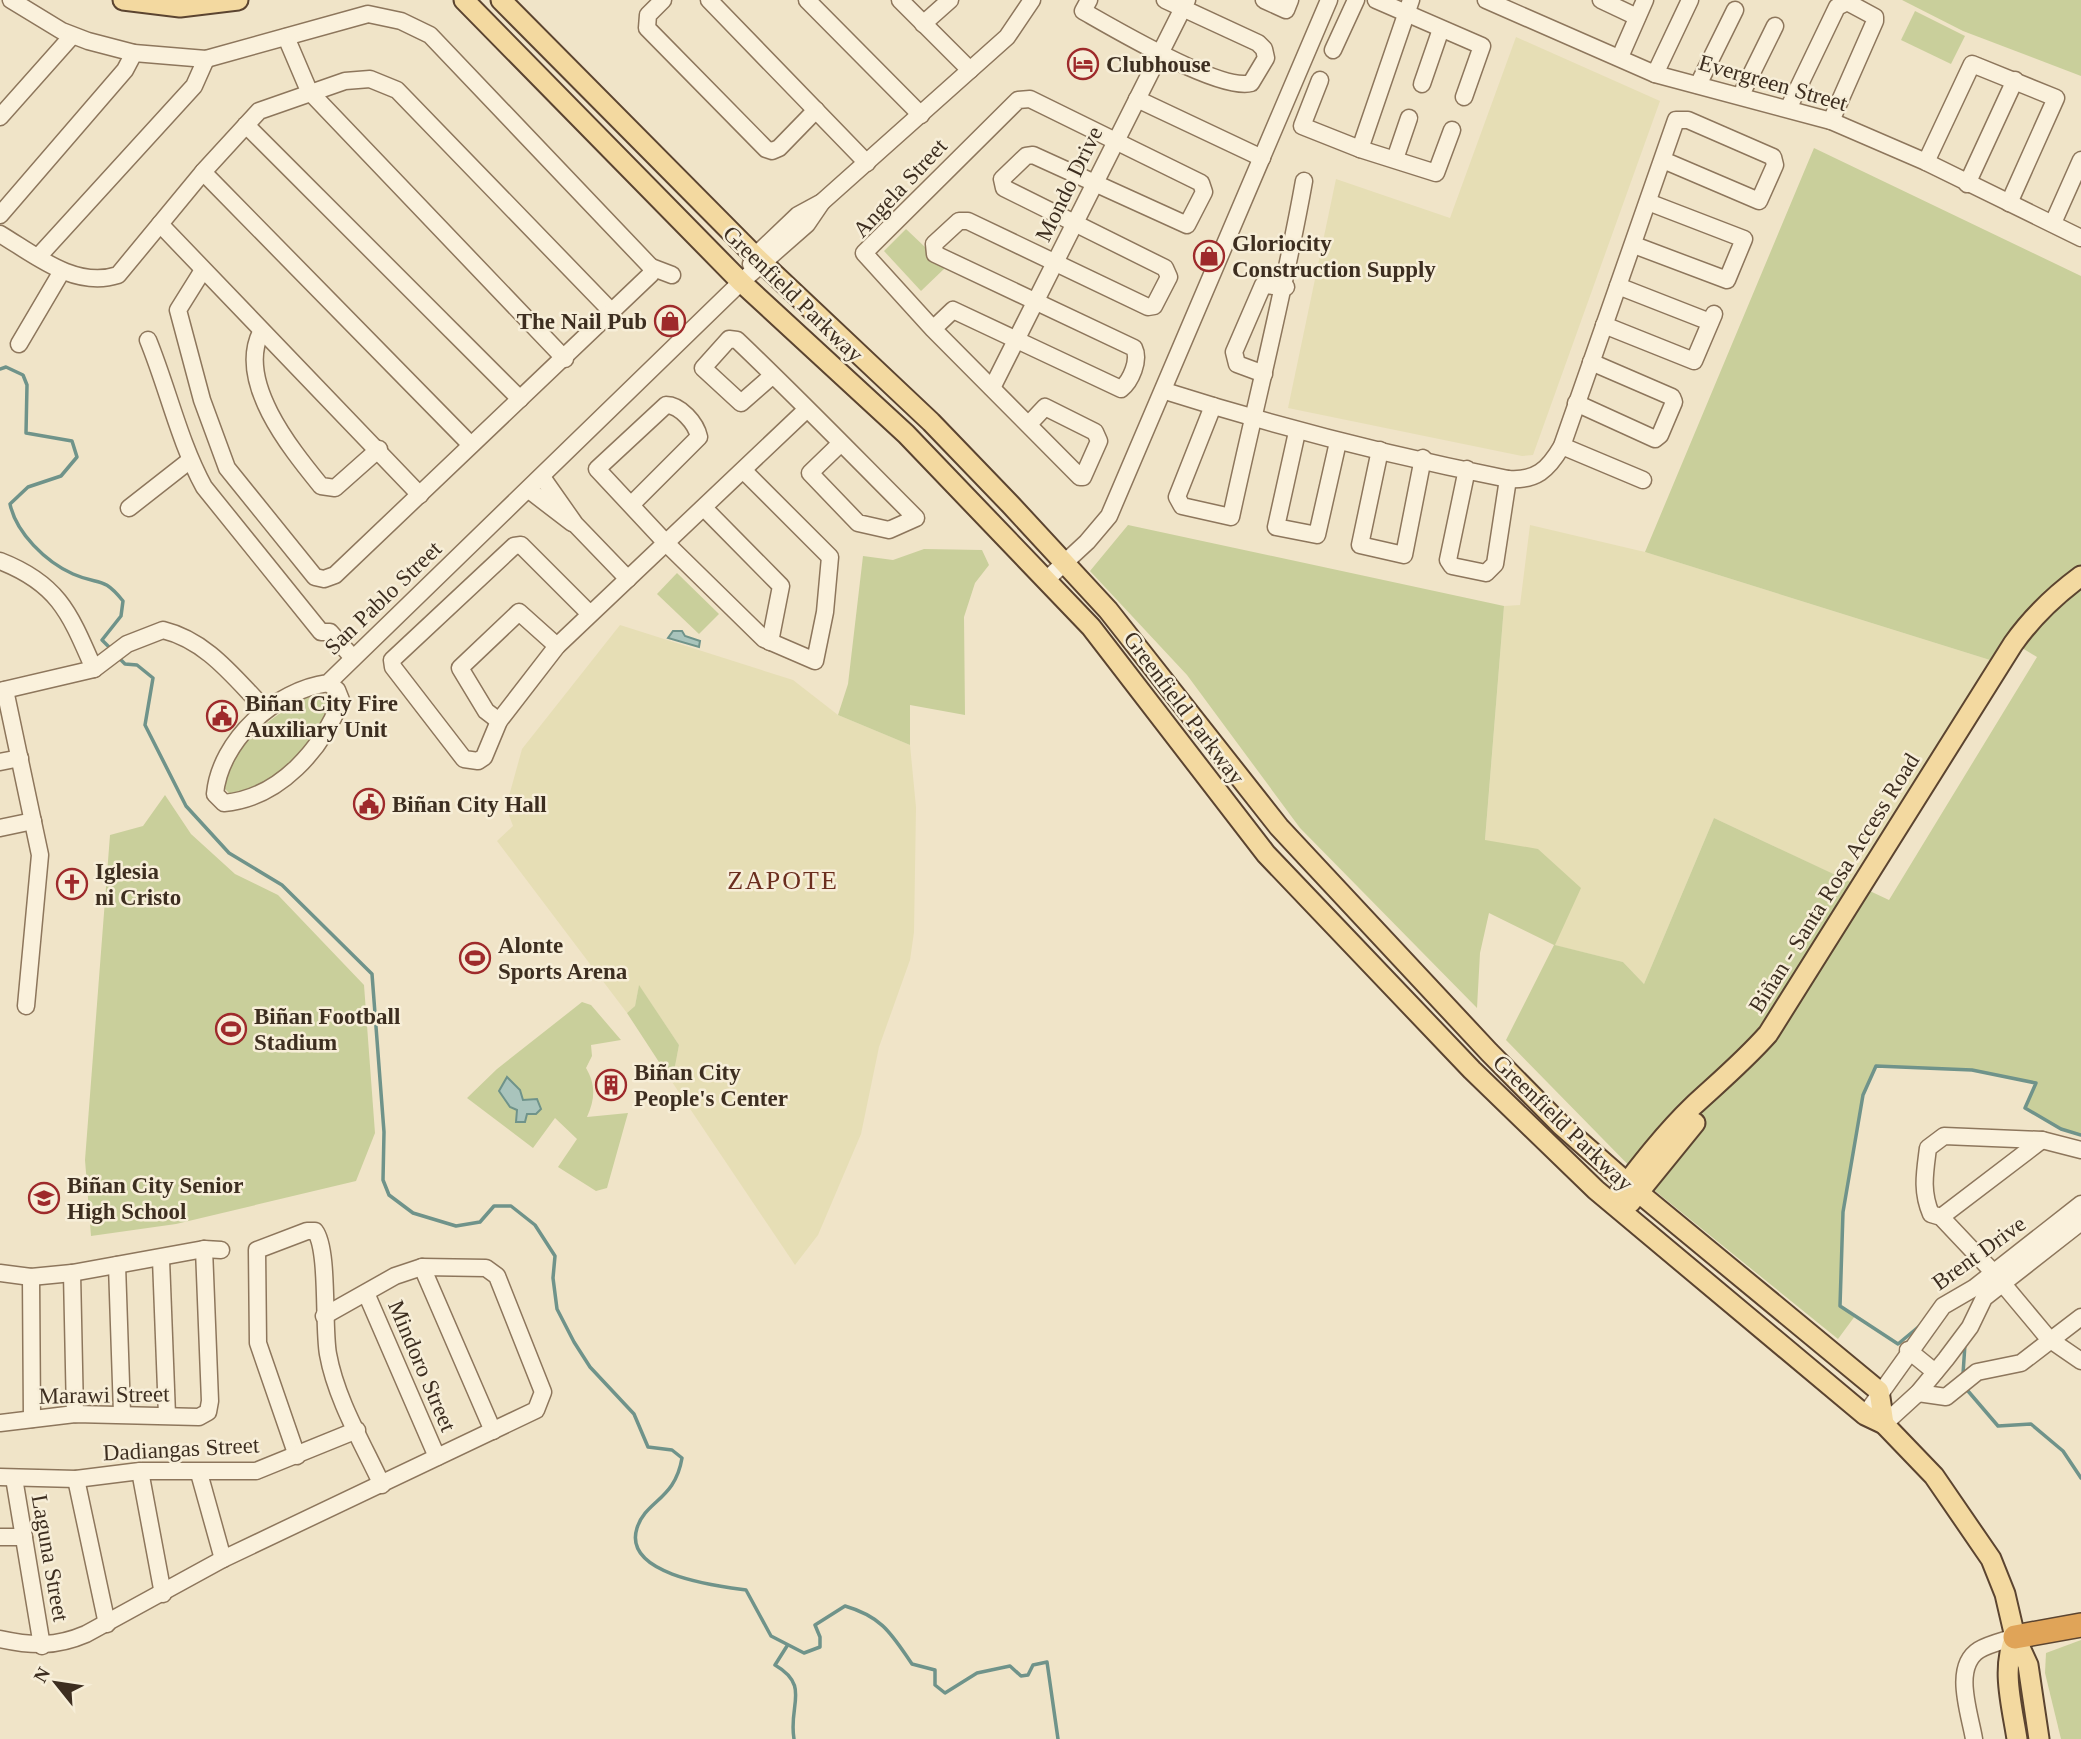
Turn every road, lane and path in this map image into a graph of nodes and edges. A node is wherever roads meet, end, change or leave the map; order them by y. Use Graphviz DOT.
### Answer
graph roads {
  1 [pos="6,0"];
  2 [pos="11,0"];
  3 [pos="123,0"];
  4 [pos="238,0"];
  5 [pos="464,0"];
  6 [pos="501,0"];
  7 [pos="663,0"];
  8 [pos="709,0"];
  9 [pos="807,0"];
  10 [pos="900,0"];
  11 [pos="950,0"];
  12 [pos="1032,0"];
  13 [pos="1089,0"];
  14 [pos="1165,0"];
  15 [pos="1264,0"];
  16 [pos="1290,0"];
  17 [pos="1329,0"];
  18 [pos="1356,0"];
  19 [pos="1376,0"];
  20 [pos="1486,0"];
  21 [pos="1601,0"];
  22 [pos="1645,0"];
  23 [pos="1690,0"];
  24 [pos="1185,4"];
  25 [pos="1409,6"];
  26 [pos="0,7"];
  27 [pos="1735,10"];
  28 [pos="1637,16"];
  29 [pos="923,24"];
  30 [pos="1775,26"];
  31 [pos="1441,29"];
  32 [pos="72,36"];
  33 [pos="286,37"];
  34 [pos="1333,50"];
  35 [pos="134,52"];
  36 [pos="1161,53"];
  37 [pos="1620,57"];
  38 [pos="206,59"];
  39 [pos="970,70"];
  40 [pos="1655,74"];
  41 [pos="1320,80"];
  42 [pos="2015,80"];
  43 [pos="1422,84"];
  44 [pos="1698,85"];
  45 [pos="309,91"];
  46 [pos="1741,95"];
  47 [pos="1464,97"];
  48 [pos="1137,99"];
  49 [pos="1789,107"];
  50 [pos="816,110"];
  51 [pos="921,115"];
  52 [pos="0,117"];
  53 [pos="1409,118"];
  54 [pos="1831,121"];
  55 [pos="246,125"];
  56 [pos="1452,130"];
  57 [pos="1115,141"];
  58 [pos="1360,149"];
  59 [pos="1262,158"];
  60 [pos="1395,159"];
  61 [pos="1663,160"];
  62 [pos="2081,160"];
  63 [pos="1926,162"];
  64 [pos="867,163"];
  65 [pos="202,172"];
  66 [pos="1304,181"];
  67 [pos="1095,184"];
  68 [pos="1967,184"];
  69 [pos="1648,202"];
  70 [pos="2008,203"];
  71 [pos="0,215"];
  72 [pos="2053,223"];
  73 [pos="160,224"];
  74 [pos="1074,225"];
  75 [pos="0,234"];
  76 [pos="2081,238"];
  77 [pos="1634,245"];
  78 [pos="38,257"];
  79 [pos="759,259"];
  80 [pos="1056,263"];
  81 [pos="651,267"];
  82 [pos="203,270"];
  83 [pos="62,271"];
  84 [pos="672,275"];
  85 [pos="741,282"];
  86 [pos="1618,286"];
  87 [pos="1286,287"];
  88 [pos="1036,304"];
  89 [pos="612,313"];
  90 [pos="1604,325"];
  91 [pos="933,329"];
  92 [pos="261,332"];
  93 [pos="148,340"];
  94 [pos="1017,342"];
  95 [pos="19,344"];
  96 [pos="565,359"];
  97 [pos="1591,362"];
  98 [pos="1264,374"];
  99 [pos="773,375"];
  100 [pos="992,388"];
  101 [pos="1165,391"];
  102 [pos="520,399"];
  103 [pos="1576,402"];
  104 [pos="1213,406"];
  105 [pos="806,410"];
  106 [pos="1252,419"];
  107 [pos="1029,424"];
  108 [pos="1297,432"];
  109 [pos="1338,442"];
  110 [pos="841,443"];
  111 [pos="471,445"];
  112 [pos="1562,446"];
  113 [pos="379,449"];
  114 [pos="1380,450"];
  115 [pos="1423,458"];
  116 [pos="189,461"];
  117 [pos="1467,469"];
  118 [pos="744,471"];
  119 [pos="542,477"];
  120 [pos="1508,479"];
  121 [pos="1643,480"];
  122 [pos="529,490"];
  123 [pos="420,495"];
  124 [pos="631,505"];
  125 [pos="128,508"];
  126 [pos="705,509"];
  127 [pos="575,524"];
  128 [pos="667,544"];
  129 [pos="0,561"];
  130 [pos="1065,563"];
  131 [pos="2081,576"];
  132 [pos="628,579"];
  133 [pos="1046,580"];
  134 [pos="2081,590"];
  135 [pos="590,614"];
  136 [pos="2032,625"];
  137 [pos="770,642"];
  138 [pos="557,646"];
  139 [pos="353,658"];
  140 [pos="99,666"];
  141 [pos="328,684"];
  142 [pos="2,690"];
  143 [pos="1179,701"];
  144 [pos="266,710"];
  145 [pos="1160,715"];
  146 [pos="499,720"];
  147 [pos="20,758"];
  148 [pos="0,762"];
  149 [pos="33,821"];
  150 [pos="0,828"];
  151 [pos="26,1006"];
  152 [pos="2042,1140"];
  153 [pos="2081,1150"];
  154 [pos="1632,1188"];
  155 [pos="2081,1205"];
  156 [pos="1616,1208"];
  157 [pos="1941,1217"];
  158 [pos="2081,1223"];
  159 [pos="204,1249"];
  160 [pos="221,1250"];
  161 [pos="162,1259"];
  162 [pos="117,1265"];
  163 [pos="422,1266"];
  164 [pos="0,1273"];
  165 [pos="72,1273"];
  166 [pos="31,1277"];
  167 [pos="1998,1277"];
  168 [pos="366,1293"];
  169 [pos="324,1316"];
  170 [pos="2081,1317"];
  171 [pos="1796,1322"];
  172 [pos="2049,1339"];
  173 [pos="1909,1350"];
  174 [pos="1795,1358"];
  175 [pos="2081,1361"];
  176 [pos="1935,1372"];
  177 [pos="1879,1391"];
  178 [pos="1919,1393"];
  179 [pos="122,1413"];
  180 [pos="75,1414"];
  181 [pos="167,1415"];
  182 [pos="1865,1415"];
  183 [pos="32,1419"];
  184 [pos="0,1423"];
  185 [pos="1884,1424"];
  186 [pos="357,1430"];
  187 [pos="493,1431"];
  188 [pos="298,1457"];
  189 [pos="437,1457"];
  190 [pos="141,1471"];
  191 [pos="199,1473"];
  192 [pos="7,1478"];
  193 [pos="76,1479"];
  194 [pos="382,1485"];
  195 [pos="0,1537"];
  196 [pos="24,1537"];
  197 [pos="223,1559"];
  198 [pos="163,1594"];
  199 [pos="107,1624"];
  200 [pos="2081,1625"];
  201 [pos="2015,1637"];
  202 [pos="0,1639"];
  203 [pos="42,1646"];
  204 [pos="1974,1739"];
  205 [pos="2017,1739"];
  206 [pos="2039,1739"];
  1 -- 26 [label="street"];
  2 -- 32 [label="street"];
  3 -- 4 [label="main road"];
  5 -- 85 [label="main road, Greenfield Parkway"];
  6 -- 79 [label="main road, Greenfield Parkway"];
  7 -- 50 [label="street"];
  8 -- 50 [label="street"];
  9 -- 51 [label="street"];
  10 -- 29 [label="street"];
  11 -- 29 [label="street"];
  12 -- 39 [label="street, San Pablo Street"];
  13 -- 36 [label="street"];
  14 -- 24 [label="street"];
  15 -- 16 [label="street"];
  17 -- 59 [label="street"];
  18 -- 34 [label="street"];
  19 -- 25 [label="street"];
  20 -- 37 [label="street, Evergreen Street"];
  21 -- 28 [label="street"];
  22 -- 28 [label="street"];
  23 -- 40 [label="street"];
  24 -- 36 [label="street, Mondo Drive"];
  24 -- 36 [label="street"];
  25 -- 31 [label="street"];
  25 -- 58 [label="street"];
  27 -- 44 [label="street"];
  28 -- 37 [label="street"];
  29 -- 39 [label="street"];
  30 -- 46 [label="street"];
  31 -- 43 [label="street"];
  31 -- 47 [label="street"];
  32 -- 35 [label="street"];
  32 -- 52 [label="street"];
  33 -- 38 [label="street"];
  33 -- 45 [label="street"];
  33 -- 81 [label="street"];
  35 -- 38 [label="street"];
  35 -- 71 [label="street"];
  36 -- 48 [label="street, Mondo Drive"];
  37 -- 40 [label="street, Evergreen Street"];
  38 -- 78 [label="street"];
  39 -- 51 [label="street, San Pablo Street"];
  40 -- 44 [label="street, Evergreen Street"];
  41 -- 58 [label="street"];
  42 -- 63 [label="street"];
  42 -- 68 [label="street"];
  42 -- 70 [label="street"];
  44 -- 46 [label="street, Evergreen Street"];
  45 -- 55 [label="street"];
  45 -- 89 [label="street"];
  45 -- 96 [label="street"];
  46 -- 49 [label="street, Evergreen Street"];
  48 -- 57 [label="street, Mondo Drive"];
  48 -- 59 [label="street"];
  49 -- 54 [label="street, Evergreen Street"];
  49 -- 54 [label="street"];
  50 -- 64 [label="street"];
  51 -- 64 [label="street, San Pablo Street"];
  53 -- 60 [label="street"];
  54 -- 63 [label="street, Evergreen Street"];
  55 -- 65 [label="street"];
  55 -- 102 [label="street"];
  56 -- 60 [label="street"];
  57 -- 67 [label="street, Mondo Drive"];
  57 -- 67 [label="street"];
  57 -- 91 [label="street, Angela Street"];
  58 -- 60 [label="street"];
  59 -- 101 [label="street"];
  61 -- 61 [label="street"];
  61 -- 69 [label="street"];
  62 -- 72 [label="street"];
  63 -- 68 [label="street, Evergreen Street"];
  64 -- 79 [label="street, San Pablo Street"];
  65 -- 73 [label="street"];
  65 -- 111 [label="street"];
  66 -- 87 [label="street"];
  67 -- 74 [label="street, Mondo Drive"];
  67 -- 74 [label="street"];
  68 -- 70 [label="street, Evergreen Street"];
  69 -- 77 [label="street"];
  69 -- 77 [label="street"];
  70 -- 72 [label="street, Evergreen Street"];
  72 -- 76 [label="street, Evergreen Street"];
  73 -- 82 [label="street"];
  73 -- 83 [label="street"];
  74 -- 80 [label="street, Mondo Drive"];
  74 -- 80 [label="street"];
  75 -- 78 [label="street"];
  77 -- 86 [label="street"];
  78 -- 83 [label="street"];
  79 -- 85 [label="street, San Pablo Street"];
  79 -- 130 [label="main road, Greenfield Parkway"];
  80 -- 88 [label="street, Mondo Drive"];
  80 -- 88 [label="street"];
  81 -- 84 [label="street"];
  81 -- 89 [label="street"];
  82 -- 92 [label="street"];
  82 -- 123 [label="street"];
  83 -- 95 [label="street"];
  85 -- 119 [label="street, San Pablo Street"];
  85 -- 133 [label="main road, Greenfield Parkway"];
  86 -- 90 [label="street"];
  86 -- 90 [label="street"];
  87 -- 98 [label="street"];
  87 -- 98 [label="street"];
  88 -- 94 [label="street, Mondo Drive"];
  88 -- 94 [label="street"];
  89 -- 96 [label="street"];
  90 -- 97 [label="street"];
  91 -- 94 [label="street"];
  91 -- 100 [label="street, Angela Street"];
  92 -- 113 [label="street"];
  92 -- 113 [label="street"];
  93 -- 116 [label="street"];
  94 -- 100 [label="street, Mondo Drive"];
  96 -- 102 [label="street"];
  97 -- 103 [label="street"];
  97 -- 103 [label="street"];
  98 -- 106 [label="street"];
  99 -- 105 [label="street"];
  100 -- 107 [label="street, Angela Street"];
  101 -- 104 [label="street"];
  101 -- 130 [label="street"];
  102 -- 111 [label="street"];
  103 -- 112 [label="street"];
  104 -- 106 [label="street"];
  104 -- 106 [label="street"];
  105 -- 110 [label="street"];
  105 -- 118 [label="street"];
  106 -- 108 [label="street"];
  107 -- 107 [label="street, Angela Street"];
  108 -- 109 [label="street"];
  108 -- 109 [label="street"];
  109 -- 114 [label="street"];
  110 -- 110 [label="street"];
  111 -- 123 [label="street"];
  112 -- 120 [label="street"];
  112 -- 121 [label="street"];
  113 -- 123 [label="street"];
  114 -- 115 [label="street"];
  114 -- 115 [label="street"];
  115 -- 117 [label="street"];
  116 -- 125 [label="street"];
  116 -- 139 [label="street"];
  117 -- 120 [label="street"];
  117 -- 120 [label="street"];
  118 -- 126 [label="street"];
  118 -- 137 [label="street"];
  119 -- 122 [label="street, San Pablo Street"];
  119 -- 127 [label="street"];
  122 -- 127 [label="street"];
  122 -- 139 [label="street, San Pablo Street"];
  124 -- 124 [label="street"];
  124 -- 128 [label="street"];
  126 -- 128 [label="street"];
  126 -- 137 [label="street"];
  127 -- 132 [label="street"];
  128 -- 132 [label="street"];
  128 -- 137 [label="street"];
  129 -- 140 [label="street"];
  130 -- 133 [label="street"];
  130 -- 143 [label="main road, Greenfield Parkway"];
  131 -- 136 [label="main road, Biñan - Santa Rosa Access Road"];
  132 -- 135 [label="street"];
  133 -- 145 [label="main road, Greenfield Parkway"];
  134 -- 136 [label="main road, Biñan - Santa Rosa Access Road"];
  135 -- 138 [label="street"];
  135 -- 146 [label="street"];
  136 -- 154 [label="main road, Biñan - Santa Rosa Access Road"];
  138 -- 146 [label="street"];
  138 -- 146 [label="street"];
  139 -- 141 [label="street, San Pablo Street"];
  140 -- 142 [label="street"];
  140 -- 144 [label="street"];
  141 -- 144 [label="street, San Pablo Street"];
  141 -- 144 [label="street, San Pablo Street"];
  142 -- 147 [label="street"];
  143 -- 145 [label="main road"];
  143 -- 154 [label="main road, Greenfield Parkway"];
  145 -- 156 [label="main road, Greenfield Parkway"];
  147 -- 148 [label="street"];
  147 -- 149 [label="street"];
  149 -- 150 [label="street"];
  149 -- 151 [label="street"];
  152 -- 153 [label="street"];
  152 -- 157 [label="street"];
  152 -- 157 [label="street"];
  154 -- 156 [label="main road, Biñan - Santa Rosa Access Road"];
  154 -- 171 [label="main road, Greenfield Parkway"];
  155 -- 167 [label="street, Brent Drive"];
  156 -- 174 [label="main road, Greenfield Parkway"];
  157 -- 167 [label="street"];
  158 -- 167 [label="street, Brent Drive"];
  159 -- 160 [label="street"];
  159 -- 161 [label="street"];
  159 -- 181 [label="street, Marawi Street"];
  161 -- 162 [label="street"];
  161 -- 181 [label="street"];
  162 -- 165 [label="street"];
  162 -- 179 [label="street"];
  163 -- 168 [label="street"];
  163 -- 187 [label="street"];
  163 -- 187 [label="street"];
  164 -- 166 [label="street"];
  165 -- 166 [label="street"];
  165 -- 180 [label="street"];
  166 -- 183 [label="street"];
  167 -- 172 [label="street"];
  167 -- 173 [label="street, Brent Drive"];
  167 -- 176 [label="street, Brent Drive"];
  168 -- 169 [label="street"];
  168 -- 189 [label="street, Mindoro Street"];
  169 -- 186 [label="street"];
  169 -- 188 [label="street"];
  170 -- 172 [label="street"];
  171 -- 174 [label="main road"];
  171 -- 177 [label="main road, Greenfield Parkway"];
  172 -- 175 [label="street"];
  172 -- 178 [label="street"];
  173 -- 176 [label="street"];
  173 -- 177 [label="street, Brent Drive"];
  174 -- 182 [label="main road, Greenfield Parkway"];
  176 -- 178 [label="street, Brent Drive"];
  177 -- 182 [label="street, Brent Drive"];
  177 -- 185 [label="main road"];
  178 -- 185 [label="street, Brent Drive"];
  179 -- 180 [label="street, Marawi Street"];
  179 -- 181 [label="street, Marawi Street"];
  180 -- 183 [label="street, Marawi Street"];
  182 -- 185 [label="main road, Greenfield Parkway"];
  183 -- 184 [label="street, Marawi Street"];
  185 -- 201 [label="main road, Greenfield Parkway"];
  186 -- 188 [label="street, Dadiangas Street"];
  186 -- 194 [label="street"];
  187 -- 189 [label="street"];
  188 -- 191 [label="street, Dadiangas Street"];
  189 -- 194 [label="street"];
  190 -- 191 [label="street, Dadiangas Street"];
  190 -- 193 [label="street, Dadiangas Street"];
  190 -- 198 [label="street"];
  191 -- 197 [label="street"];
  192 -- 193 [label="street, Dadiangas Street"];
  192 -- 196 [label="street, Laguna Street"];
  193 -- 199 [label="street"];
  194 -- 197 [label="street"];
  195 -- 196 [label="street"];
  196 -- 203 [label="street, Laguna Street"];
  197 -- 198 [label="street"];
  198 -- 199 [label="street"];
  199 -- 203 [label="street"];
  200 -- 201 [label="highway"];
  201 -- 204 [label="street"];
  201 -- 205 [label="main road, Greenfield Parkway"];
  201 -- 206 [label="main road, Greenfield Parkway"];
  202 -- 203 [label="street"];
}
